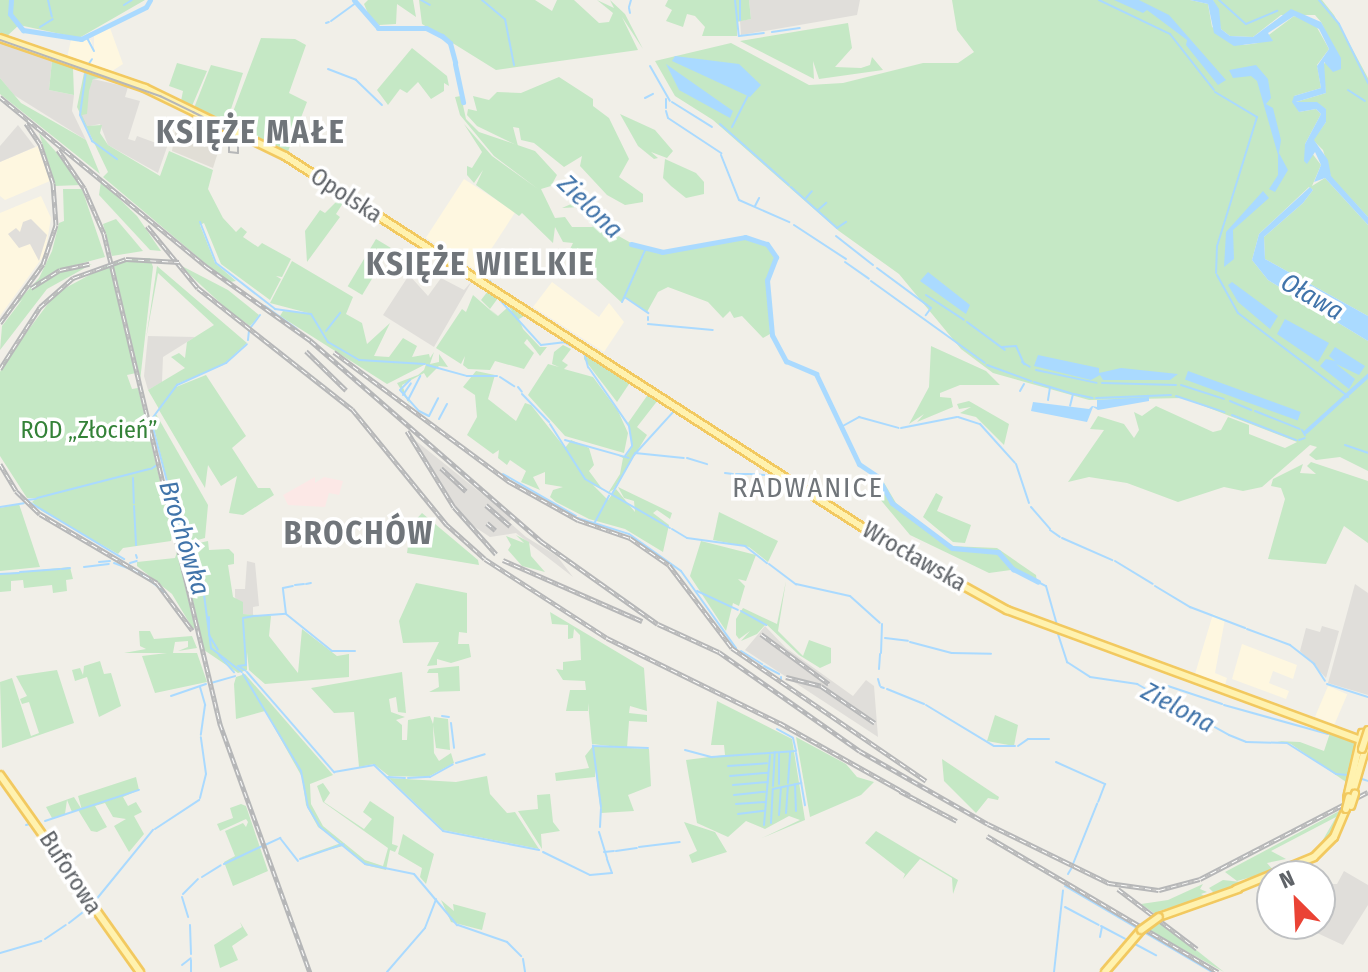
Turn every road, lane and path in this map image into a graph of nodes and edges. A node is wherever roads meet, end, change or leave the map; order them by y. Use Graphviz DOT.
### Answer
graph roads {
  1 [pos="0,38"];
  2 [pos="676,408"];
  3 [pos="1368,723"];
  4 [pos="1365,740"];
  5 [pos="0,775"];
  6 [pos="1349,803"];
  7 [pos="1309,860"];
  8 [pos="1256,883"];
  9 [pos="1236,889"];
  10 [pos="140,972"];
  11 [pos="1105,972"];
  1 -- 2 [label="main road, Opolska"];
  2 -- 4 [label="main road, Wrocławska"];
  3 -- 4 [label="main road"];
  4 -- 6 [label="main road"];
  5 -- 10 [label="main road, Buforowa"];
  6 -- 7 [label="main road"];
  6 -- 9 [label="main road"];
  8 -- 9 [label="main road"];
  9 -- 11 [label="main road, bridge"];
}
